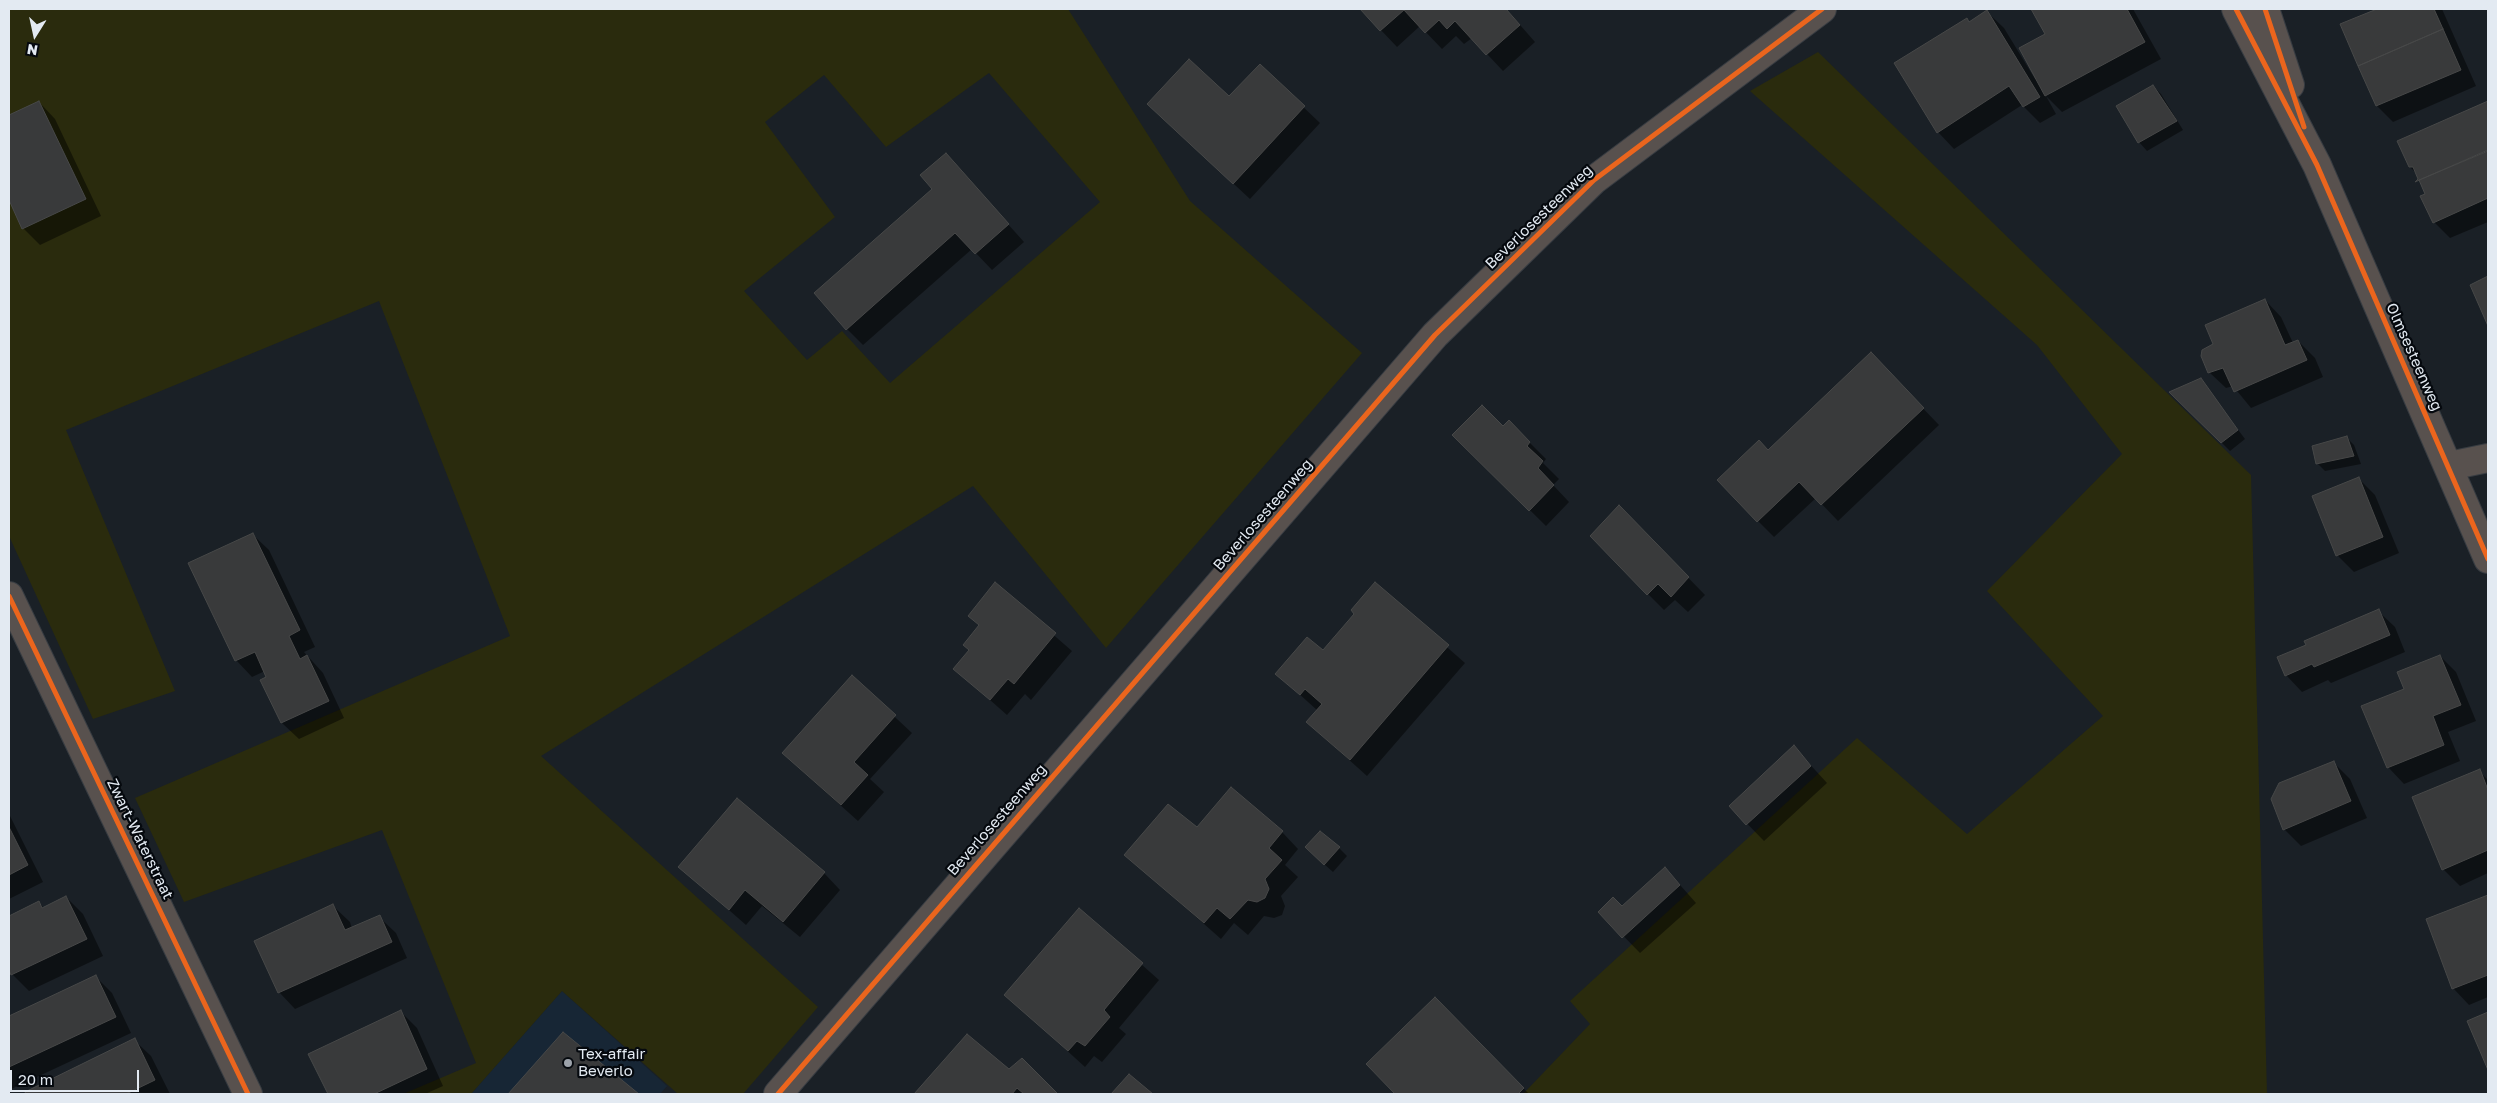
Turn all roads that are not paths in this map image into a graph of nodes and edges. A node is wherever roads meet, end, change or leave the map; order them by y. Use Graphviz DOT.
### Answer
graph roads {
  1 [pos="1822,9"];
  2 [pos="2236,9"];
  3 [pos="2265,9"];
  4 [pos="2317,165"];
  5 [pos="2488,458"];
  6 [pos="2449,466"];
  7 [pos="2488,559"];
  8 [pos="9,596"];
  9 [pos="248,1094"];
  10 [pos="778,1094"];
  1 -- 10 [label="street, Beverlosesteenweg"];
  2 -- 4 [label="street, Olmsesteenweg"];
  3 -- 4 [label="street, Olmsesteenweg"];
  4 -- 6 [label="street, Olmsesteenweg"];
  5 -- 6 [label="street"];
  6 -- 7 [label="street, Olmsesteenweg"];
  8 -- 9 [label="street, Zwart-Waterstraat"];
}
